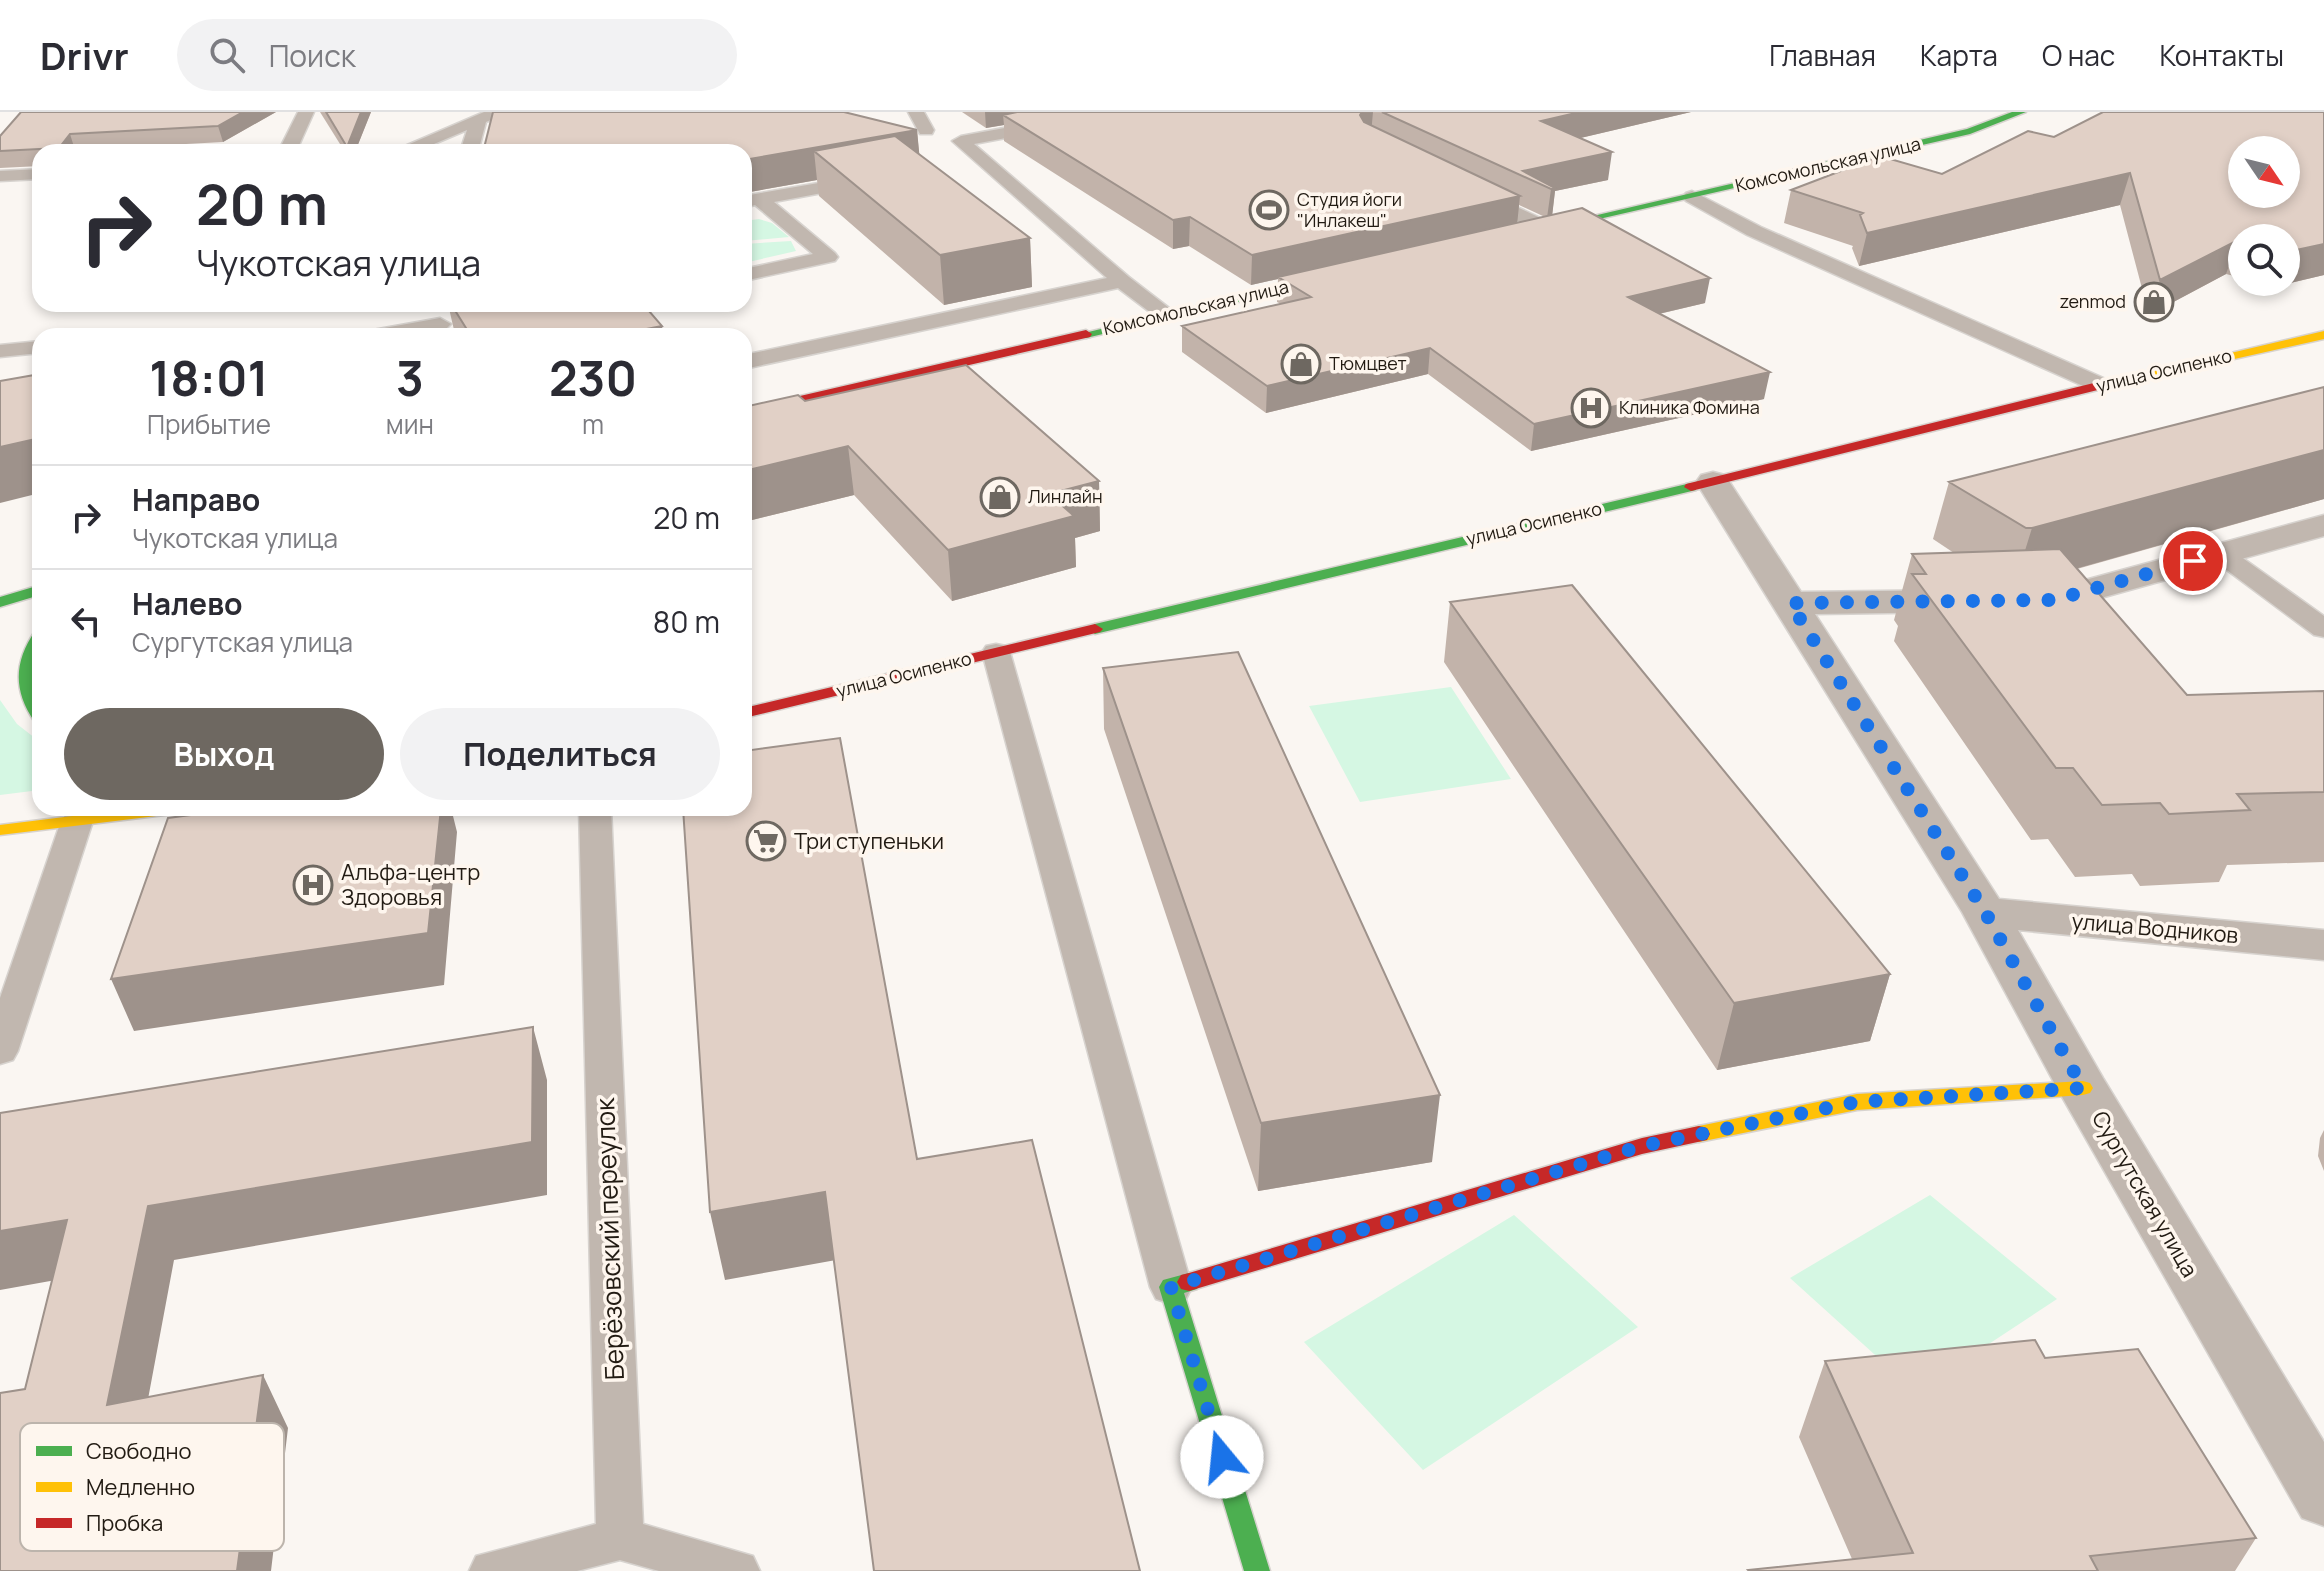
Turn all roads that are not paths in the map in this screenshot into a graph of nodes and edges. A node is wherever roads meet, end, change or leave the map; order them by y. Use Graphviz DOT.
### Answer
graph roads {
  1 [pos="306,112"];
  2 [pos="501,112"];
  3 [pos="916,112"];
  4 [pos="1117,112"];
  5 [pos="2021,112"];
  6 [pos="478,119"];
  7 [pos="926,130"];
  8 [pos="291,144"];
  9 [pos="419,144"];
  10 [pos="471,144"];
  11 [pos="32,174"];
  12 [pos="0,176"];
  13 [pos="880,177"];
  14 [pos="1465,187"];
  15 [pos="1692,197"];
  16 [pos="752,201"];
  17 [pos="752,202"];
  18 [pos="1546,228"];
  19 [pos="1515,235"];
  20 [pos="752,273"];
  21 [pos="1348,273"];
  22 [pos="1122,281"];
  23 [pos="1166,315"];
  24 [pos="439,321"];
  25 [pos="408,328"];
  26 [pos="2324,335"];
  27 [pos="32,348"];
  28 [pos="0,351"];
  29 [pos="752,360"];
  30 [pos="2100,385"];
  31 [pos="752,411"];
  32 [pos="1713,482"];
  33 [pos="2324,525"];
  34 [pos="2221,554"];
  35 [pos="32,592"];
  36 [pos="0,602"];
  37 [pos="1790,603"];
  38 [pos="2324,629"];
  39 [pos="32,643"];
  40 [pos="996,652"];
  41 [pos="32,708"];
  42 [pos="752,711"];
  43 [pos="117,816"];
  44 [pos="595,816"];
  45 [pos="77,821"];
  46 [pos="0,830"];
  47 [pos="1985,912"];
  48 [pos="2324,945"];
  49 [pos="0,1051"];
  50 [pos="2083,1088"];
  51 [pos="1171,1287"];
  52 [pos="2324,1498"];
  53 [pos="620,1539"];
  54 [pos="493,1571"];
  55 [pos="736,1571"];
  56 [pos="1257,1571"];
  1 -- 8 [label="lane"];
  2 -- 6 [label="lane"];
  3 -- 7 [label="lane"];
  4 -- 22 [label="lane"];
  5 -- 15 [label="main road, Комсомольская улица"];
  6 -- 9 [label="lane"];
  6 -- 10 [label="lane"];
  11 -- 12 [label="lane"];
  13 -- 16 [label="lane"];
  14 -- 18 [label="lane"];
  15 -- 18 [label="main road, Комсомольская улица"];
  15 -- 30 [label="lane"];
  17 -- 20 [label="lane"];
  18 -- 19 [label="main road, Комсомольская улица"];
  21 -- 23 [label="main road, Комсомольская улица"];
  22 -- 23 [label="lane"];
  22 -- 29 [label="lane"];
  23 -- 31 [label="main road, Комсомольская улица"];
  24 -- 25 [label="lane"];
  26 -- 30 [label="main road, улица Осипенко"];
  27 -- 28 [label="lane"];
  30 -- 32 [label="main road, улица Осипенко"];
  32 -- 37 [label="street, Сургутская улица"];
  32 -- 40 [label="main road, улица Осипенко"];
  33 -- 34 [label="street"];
  34 -- 37 [label="street"];
  34 -- 38 [label="lane"];
  35 -- 36 [label="main road"];
  37 -- 47 [label="street, Сургутская улица"];
  39 -- 41 [label="main road"];
  40 -- 42 [label="main road, улица Осипенко"];
  40 -- 51 [label="lane"];
  43 -- 45 [label="main road"];
  44 -- 53 [label="lane, Берёзовский переулок"];
  45 -- 46 [label="main road"];
  45 -- 49 [label="lane"];
  47 -- 48 [label="street, улица Водников"];
  47 -- 50 [label="street, Сургутская улица"];
  50 -- 51 [label="main road"];
  50 -- 52 [label="street, Сургутская улица"];
  51 -- 56 [label="main road"];
  53 -- 54 [label="lane"];
  53 -- 55 [label="lane"];
}
